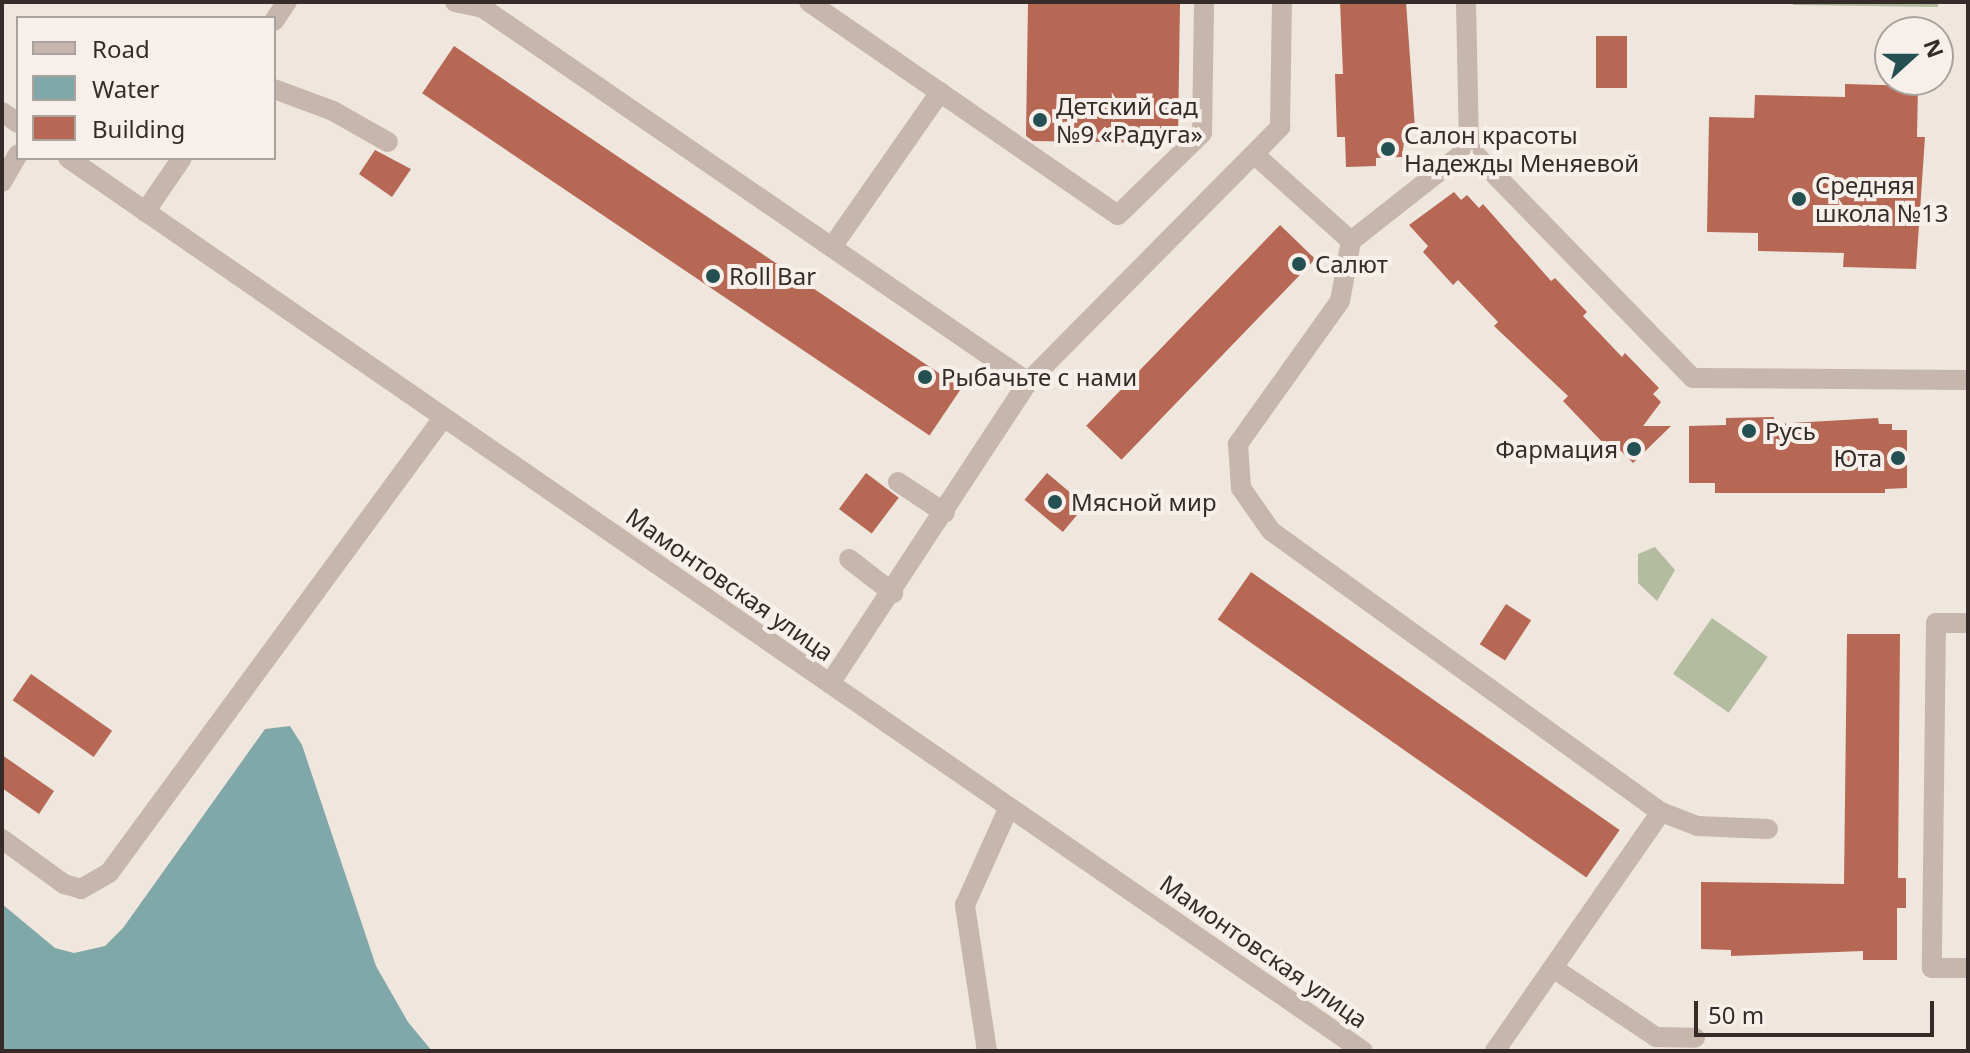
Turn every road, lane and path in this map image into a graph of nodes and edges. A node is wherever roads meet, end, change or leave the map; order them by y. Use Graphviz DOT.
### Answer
graph roads {
  1 [pos="455,2"];
  2 [pos="809,2"];
  3 [pos="1204,2"];
  4 [pos="1282,2"];
  5 [pos="1466,2"];
  6 [pos="485,5"];
  7 [pos="276,90"];
  8 [pos="940,92"];
  9 [pos="388,142"];
  10 [pos="1469,148"];
  11 [pos="1254,154"];
  12 [pos="16,158"];
  13 [pos="71,160"];
  14 [pos="181,160"];
  15 [pos="2,182"];
  16 [pos="145,212"];
  17 [pos="1351,241"];
  18 [pos="832,247"];
  19 [pos="1968,380"];
  20 [pos="1028,382"];
  21 [pos="443,418"];
  22 [pos="898,482"];
  23 [pos="945,513"];
  24 [pos="849,559"];
  25 [pos="893,593"];
  26 [pos="1968,623"];
  27 [pos="830,684"];
  28 [pos="1009,807"];
  29 [pos="1661,812"];
  30 [pos="1768,829"];
  31 [pos="2,839"];
  32 [pos="1553,968"];
  33 [pos="1968,968"];
  34 [pos="1695,1038"];
  35 [pos="1354,1049"];
  36 [pos="987,1051"];
  37 [pos="1495,1051"];
  1 -- 6 [label="street"];
  2 -- 8 [label="street"];
  3 -- 8 [label="street"];
  4 -- 11 [label="street"];
  5 -- 10 [label="street"];
  6 -- 18 [label="street"];
  7 -- 9 [label="street"];
  8 -- 18 [label="street"];
  10 -- 17 [label="street"];
  10 -- 19 [label="street"];
  11 -- 17 [label="street"];
  11 -- 20 [label="street"];
  12 -- 15 [label="street"];
  13 -- 16 [label="street, Мамонтовская улица"];
  14 -- 16 [label="street"];
  16 -- 21 [label="street, Мамонтовская улица"];
  17 -- 29 [label="street"];
  18 -- 20 [label="street"];
  20 -- 23 [label="street"];
  21 -- 27 [label="street, Мамонтовская улица"];
  21 -- 31 [label="street"];
  22 -- 23 [label="street"];
  23 -- 25 [label="street"];
  24 -- 25 [label="street"];
  25 -- 27 [label="street"];
  26 -- 33 [label="street"];
  27 -- 28 [label="street, Мамонтовская улица"];
  28 -- 35 [label="street, Мамонтовская улица"];
  28 -- 36 [label="street"];
  29 -- 30 [label="street"];
  29 -- 32 [label="street"];
  32 -- 34 [label="street"];
  32 -- 37 [label="street"];
}
